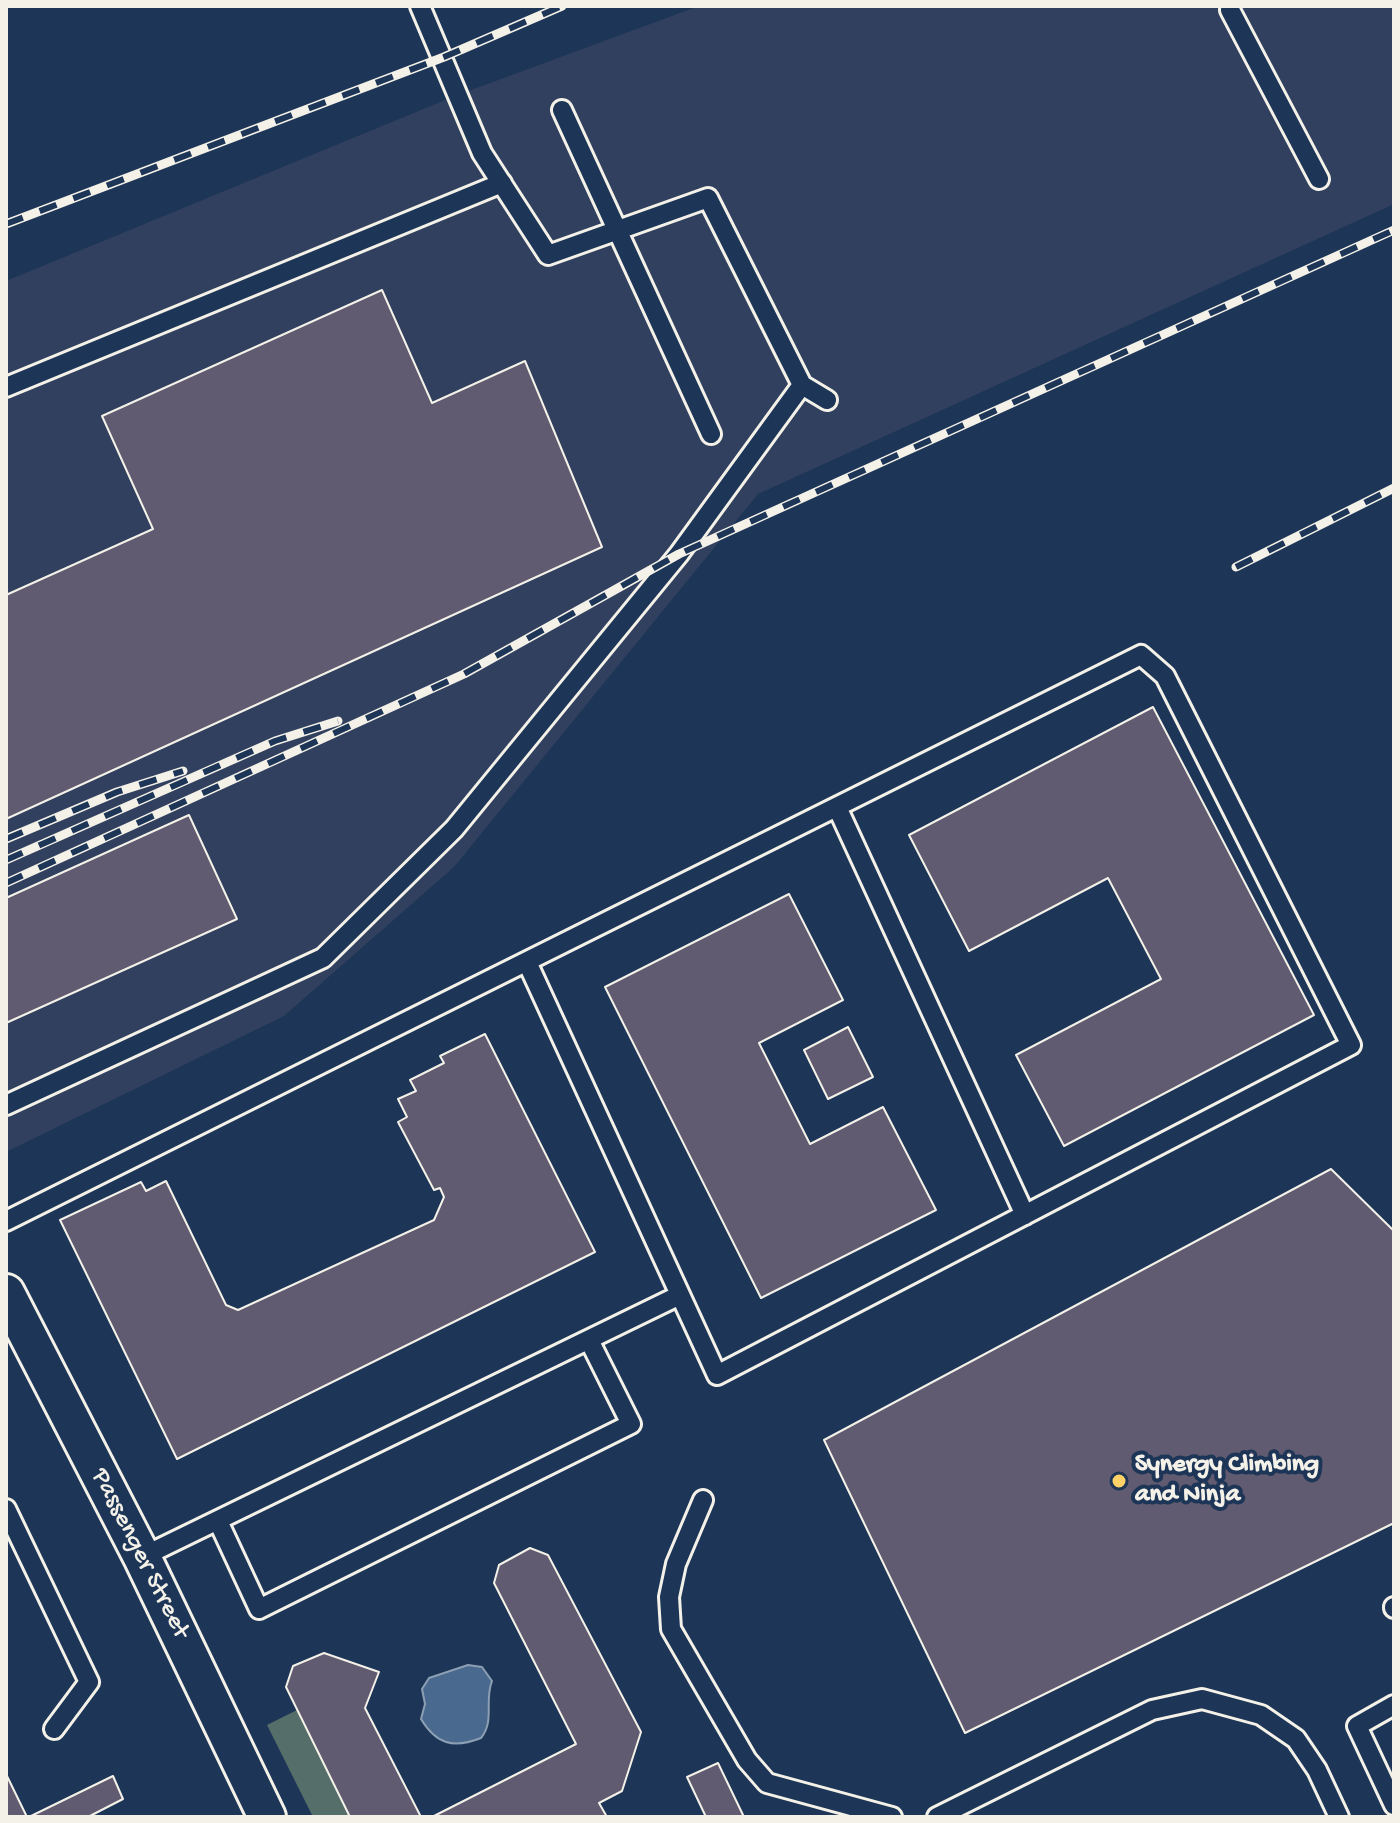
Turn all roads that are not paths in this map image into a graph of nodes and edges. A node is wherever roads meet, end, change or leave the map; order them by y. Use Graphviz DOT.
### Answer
graph roads {
  1 [pos="420,6"];
  2 [pos="1230,10"];
  3 [pos="562,110"];
  4 [pos="1319,179"];
  5 [pos="502,183"];
  6 [pos="616,231"];
  7 [pos="802,385"];
  8 [pos="6,387"];
  9 [pos="827,400"];
  10 [pos="711,434"];
  11 [pos="837,807"];
  12 [pos="527,962"];
  13 [pos="6,1105"];
  14 [pos="1025,1215"];
  15 [pos="6,1221"];
  16 [pos="6,1293"];
  17 [pos="680,1295"];
  18 [pos="589,1340"];
  19 [pos="703,1500"];
  20 [pos="6,1509"];
  21 [pos="218,1521"];
  22 [pos="142,1557"];
  23 [pos="1394,1705"];
  24 [pos="54,1729"];
  25 [pos="1394,1805"];
  26 [pos="267,1817"];
  27 [pos="892,1817"];
  28 [pos="937,1817"];
  29 [pos="1339,1817"];
  1 -- 5 [label="lane"];
  2 -- 4 [label="lane"];
  3 -- 6 [label="lane"];
  5 -- 6 [label="lane"];
  5 -- 8 [label="lane"];
  6 -- 7 [label="lane"];
  6 -- 10 [label="lane"];
  7 -- 9 [label="lane"];
  7 -- 13 [label="lane"];
  11 -- 12 [label="lane"];
  11 -- 14 [label="lane"];
  11 -- 14 [label="lane"];
  12 -- 15 [label="lane"];
  12 -- 17 [label="lane"];
  14 -- 17 [label="lane"];
  16 -- 22 [label="street, Passenger Street"];
  17 -- 18 [label="lane"];
  18 -- 21 [label="lane"];
  18 -- 21 [label="lane"];
  19 -- 27 [label="lane"];
  20 -- 24 [label="lane"];
  21 -- 22 [label="lane"];
  22 -- 26 [label="street, Passenger Street"];
  23 -- 25 [label="lane"];
  28 -- 29 [label="lane"];
}
